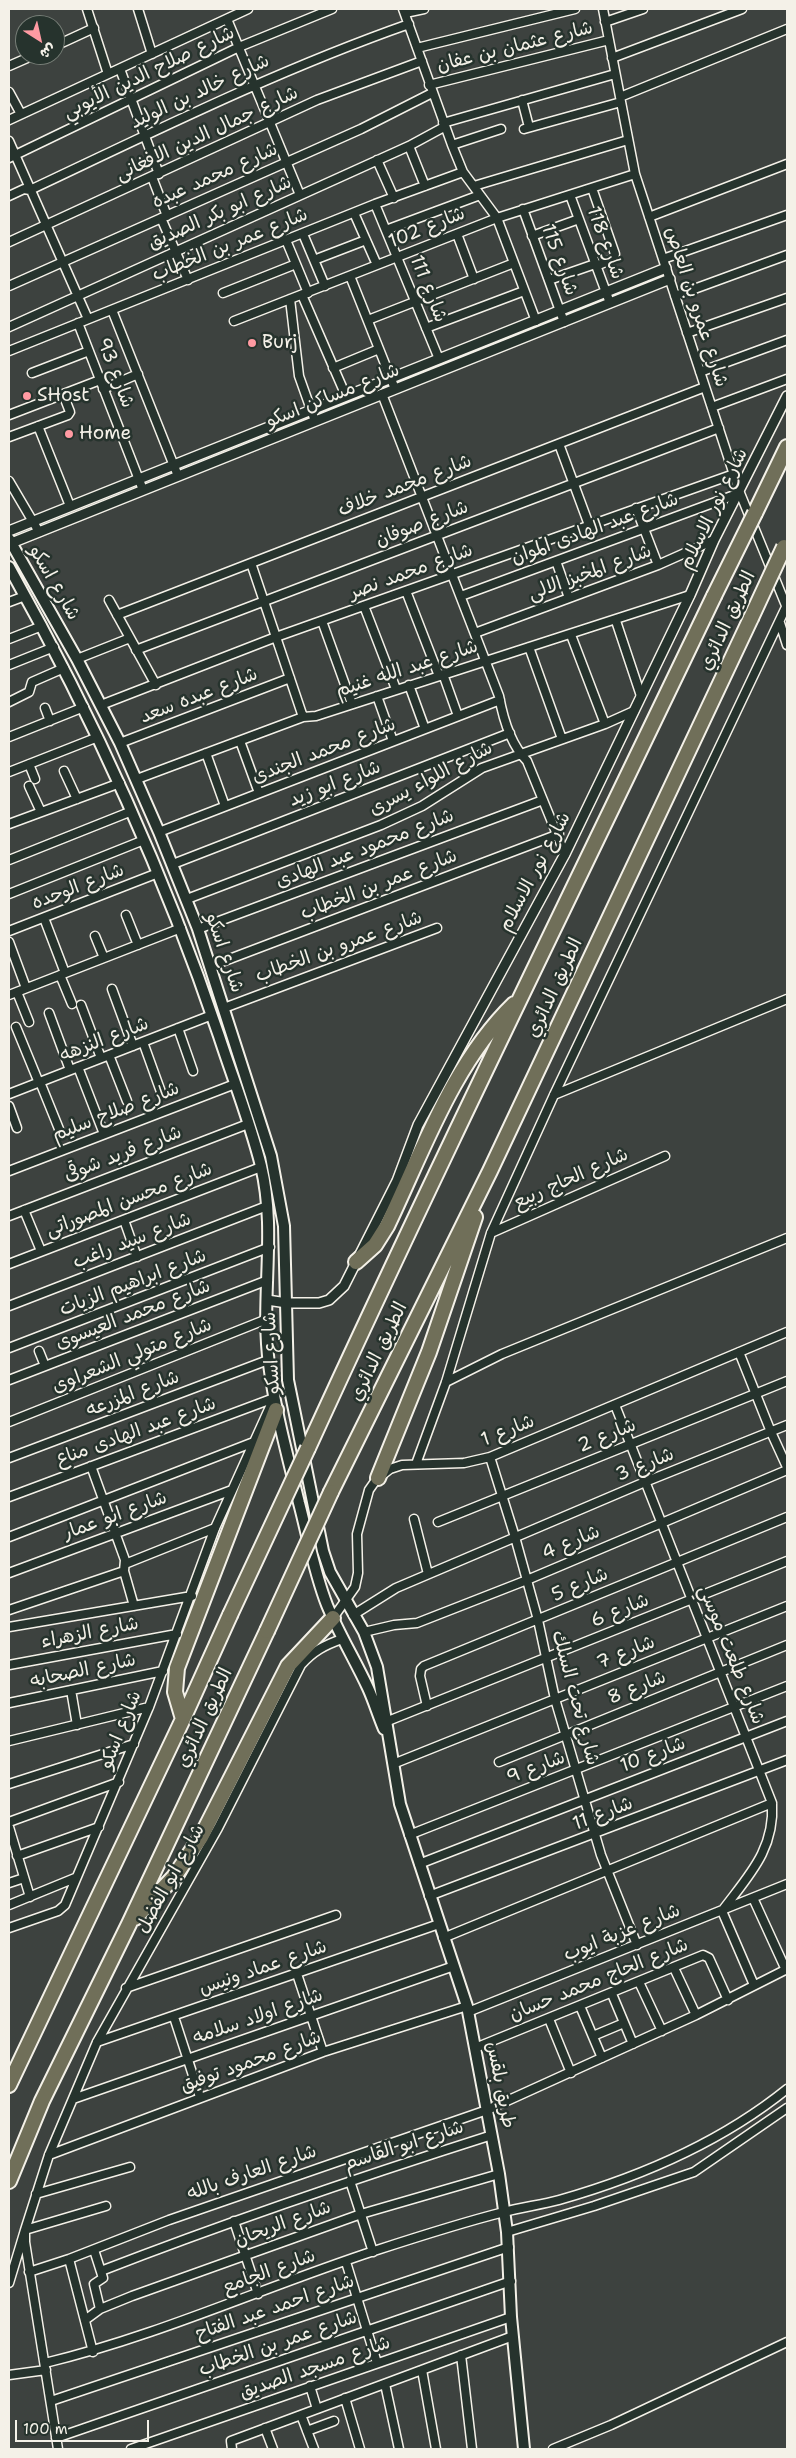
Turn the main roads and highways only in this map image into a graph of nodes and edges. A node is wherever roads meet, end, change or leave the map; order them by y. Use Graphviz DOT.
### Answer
graph roads {
  1 [pos="787,447"];
  2 [pos="9,542"];
  3 [pos="786,544"];
  4 [pos="9,567"];
  5 [pos="523,995"];
  6 [pos="490,1172"];
  7 [pos="356,1262"];
  8 [pos="275,1404"];
  9 [pos="378,1478"];
  10 [pos="334,1618"];
  11 [pos="183,1719"];
  12 [pos="384,1722"];
  13 [pos="129,1924"];
  14 [pos="9,2085"];
  15 [pos="9,2181"];
  16 [pos="524,2449"];
  1 -- 5 [label="highway, الطريق الدائري, bridge"];
  2 -- 12 [label="main road, شارع اسكو"];
  3 -- 6 [label="highway, الطريق الدائري, bridge"];
  4 -- 8 [label="main road, شارع اسكو"];
  5 -- 7 [label="highway"];
  5 -- 11 [label="highway, الطريق الدائري, bridge"];
  6 -- 9 [label="highway"];
  6 -- 13 [label="highway, الطريق الدائري, bridge"];
  8 -- 10 [label="main road"];
  8 -- 11 [label="highway"];
  10 -- 12 [label="main road"];
  10 -- 13 [label="highway"];
  11 -- 14 [label="highway, الطريق الدائري"];
  12 -- 16 [label="main road, طريق بلقس"];
  13 -- 15 [label="highway, الطريق الدائري"];
}
